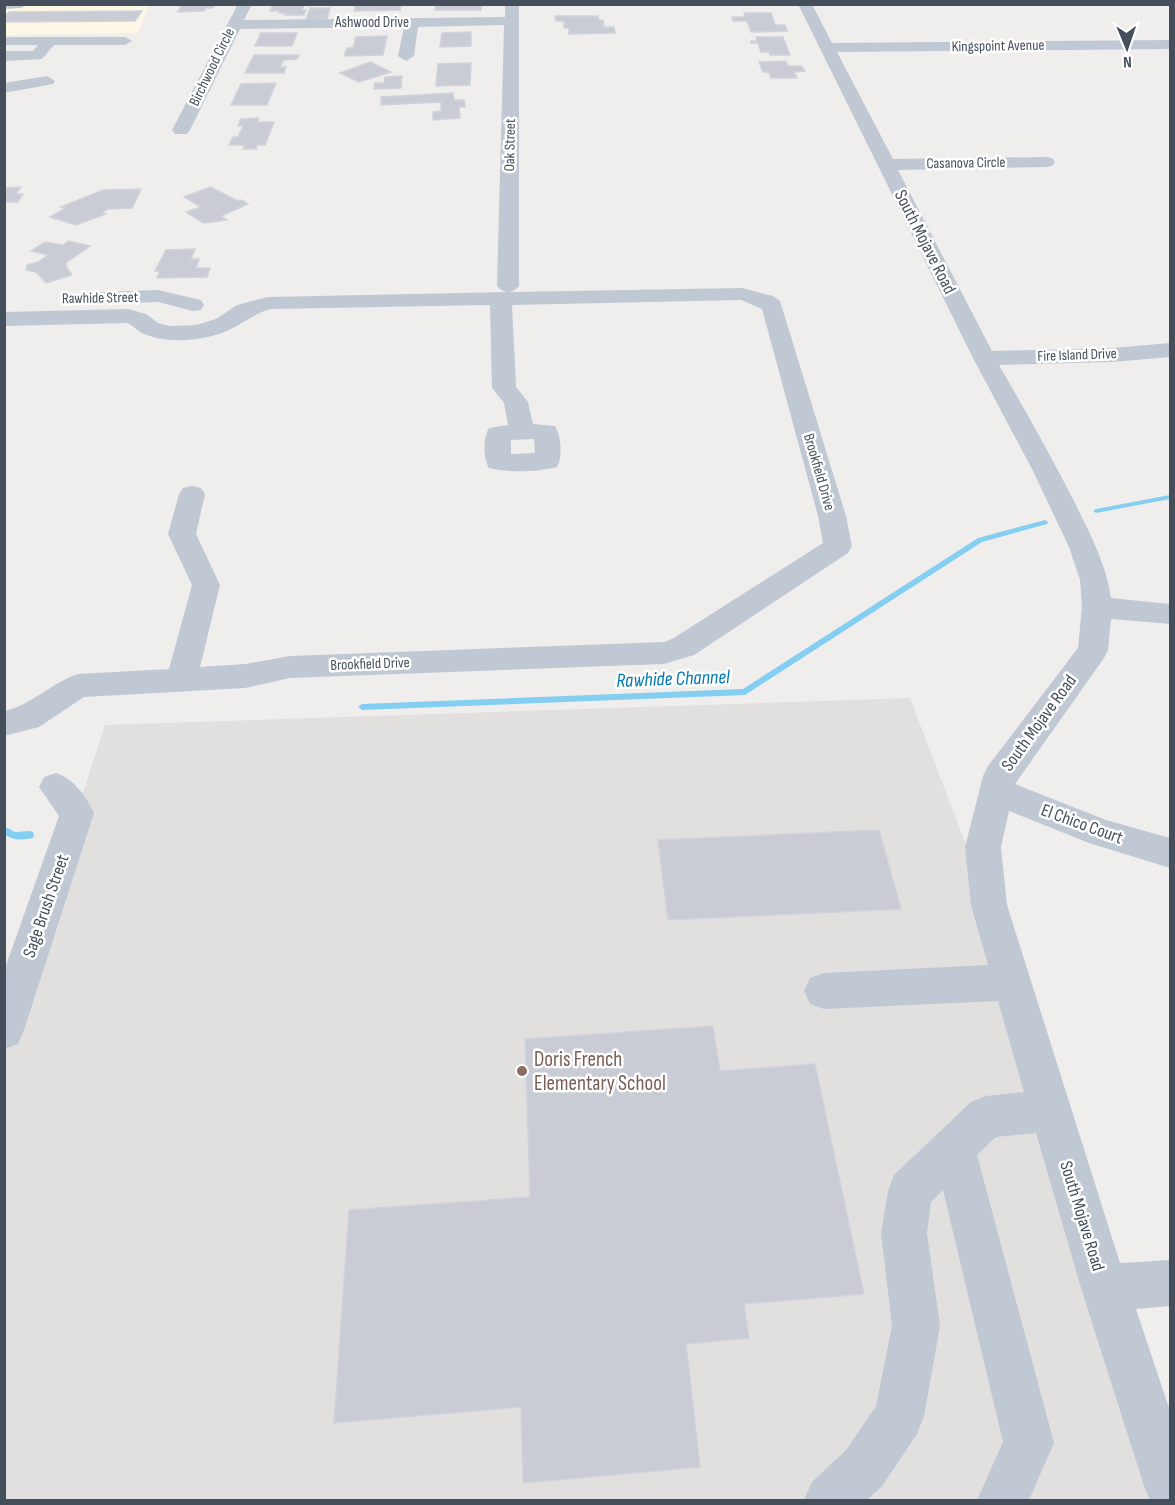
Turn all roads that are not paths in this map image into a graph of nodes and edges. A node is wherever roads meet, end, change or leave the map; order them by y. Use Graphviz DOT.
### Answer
graph roads {
  1 [pos="21,4"];
  2 [pos="244,4"];
  3 [pos="805,4"];
  4 [pos="4,5"];
  5 [pos="512,13"];
  6 [pos="412,22"];
  7 [pos="233,24"];
  8 [pos="125,40"];
  9 [pos="4,41"];
  10 [pos="50,41"];
  11 [pos="1170,45"];
  12 [pos="826,48"];
  13 [pos="4,56"];
  14 [pos="406,56"];
  15 [pos="47,81"];
  16 [pos="4,88"];
  17 [pos="181,130"];
  18 [pos="1046,162"];
  19 [pos="885,165"];
  20 [pos="504,292"];
  21 [pos="4,300"];
  22 [pos="194,305"];
  23 [pos="4,319"];
  24 [pos="1170,350"];
  25 [pos="984,358"];
  26 [pos="522,432"];
  27 [pos="192,494"];
  28 [pos="1097,607"];
  29 [pos="1170,614"];
  30 [pos="182,679"];
  31 [pos="4,724"];
  32 [pos="56,788"];
  33 [pos="996,791"];
  34 [pos="1170,854"];
  35 [pos="1012,982"];
  36 [pos="824,991"];
  37 [pos="4,1030"];
  38 [pos="1050,1110"];
  39 [pos="954,1148"];
  40 [pos="1170,1283"];
  41 [pos="1104,1288"];
  42 [pos="1170,1486"];
  43 [pos="830,1500"];
  44 [pos="1003,1500"];
  1 -- 4 [label="street"];
  2 -- 7 [label="street, Birchwood Circle"];
  3 -- 12 [label="street, South Mojave Road"];
  5 -- 6 [label="street, Ashwood Drive"];
  5 -- 20 [label="street, Oak Street"];
  6 -- 7 [label="street, Ashwood Drive"];
  6 -- 14 [label="street"];
  7 -- 17 [label="street, Birchwood Circle"];
  8 -- 10 [label="street"];
  9 -- 10 [label="street"];
  10 -- 13 [label="street"];
  11 -- 12 [label="street, Kingspoint Avenue"];
  12 -- 19 [label="street, South Mojave Road"];
  15 -- 16 [label="street"];
  18 -- 19 [label="street, Casanova Circle"];
  19 -- 25 [label="street, South Mojave Road"];
  20 -- 23 [label="street, Brookfield Drive"];
  20 -- 26 [label="street, Oak Street"];
  20 -- 30 [label="street, Brookfield Drive"];
  21 -- 22 [label="street, Rawhide Street"];
  24 -- 25 [label="street, Fire Island Drive"];
  25 -- 28 [label="street, South Mojave Road"];
  27 -- 30 [label="street"];
  28 -- 29 [label="street"];
  28 -- 33 [label="street, South Mojave Road"];
  30 -- 31 [label="street, Brookfield Drive"];
  32 -- 37 [label="street, Sage Brush Street"];
  33 -- 34 [label="street, El Chico Court"];
  33 -- 35 [label="street, South Mojave Road"];
  35 -- 36 [label="street"];
  35 -- 38 [label="street, South Mojave Road"];
  38 -- 39 [label="street"];
  38 -- 41 [label="street, South Mojave Road"];
  39 -- 43 [label="street"];
  39 -- 44 [label="street"];
  40 -- 41 [label="street"];
  41 -- 42 [label="street, South Mojave Road"];
}
